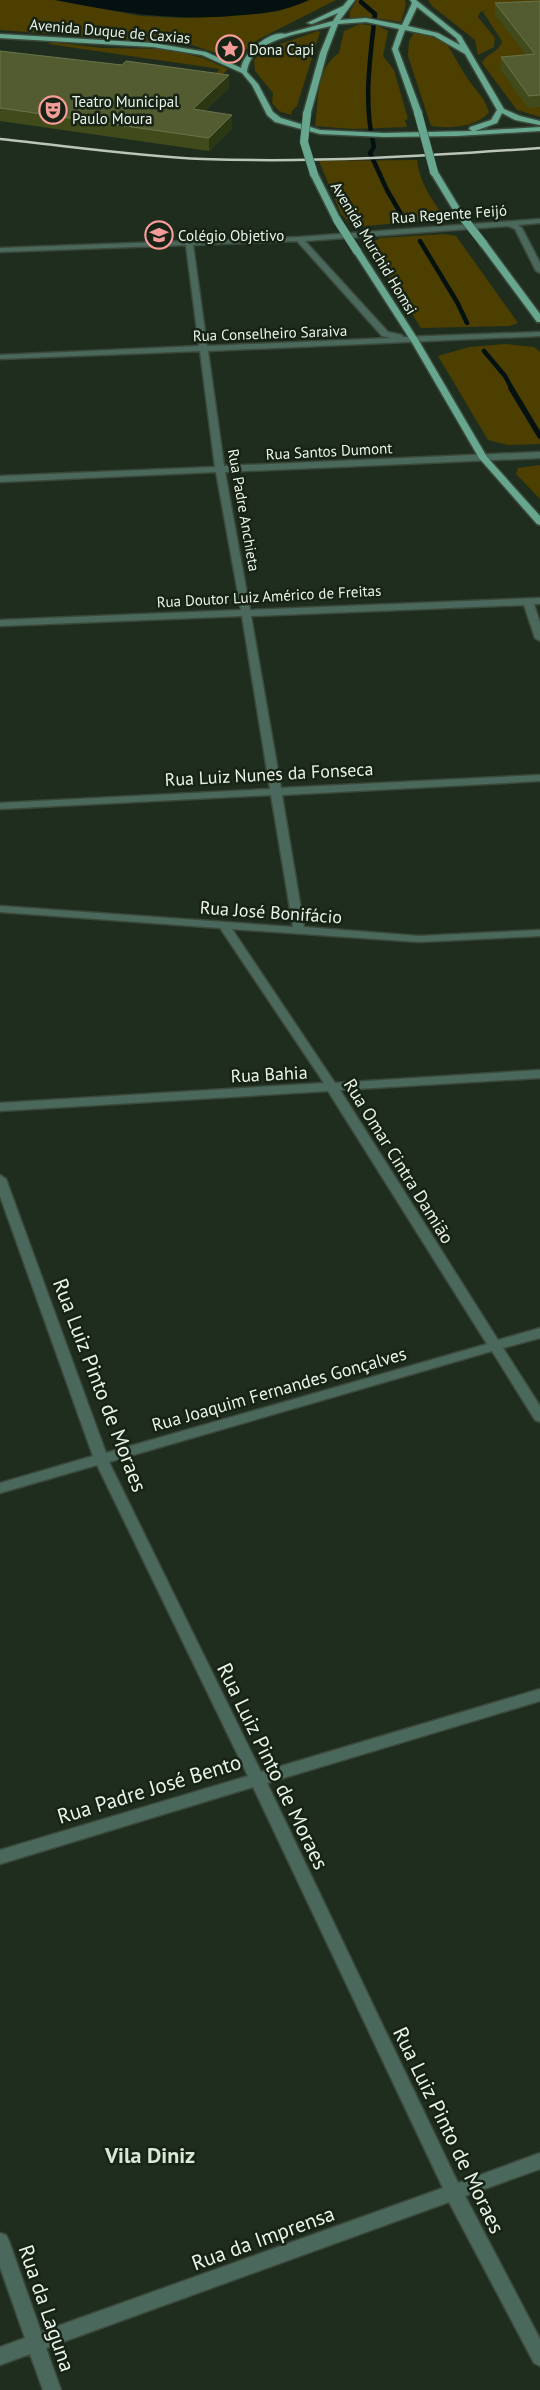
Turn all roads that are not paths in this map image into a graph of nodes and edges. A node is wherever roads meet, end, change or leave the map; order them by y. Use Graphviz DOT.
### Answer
graph roads {
  1 [pos="352,0"];
  2 [pos="414,1"];
  3 [pos="344,8"];
  4 [pos="336,22"];
  5 [pos="405,26"];
  6 [pos="0,36"];
  7 [pos="275,39"];
  8 [pos="467,52"];
  9 [pos="244,72"];
  10 [pos="500,110"];
  11 [pos="540,123"];
  12 [pos="540,129"];
  13 [pos="457,134"];
  14 [pos="540,221"];
  15 [pos="509,223"];
  16 [pos="299,239"];
  17 [pos="189,242"];
  18 [pos="0,250"];
  19 [pos="540,271"];
  20 [pos="540,320"];
  21 [pos="540,334"];
  22 [pos="414,341"];
  23 [pos="204,350"];
  24 [pos="0,357"];
  25 [pos="540,455"];
  26 [pos="483,458"];
  27 [pos="220,470"];
  28 [pos="0,479"];
  29 [pos="540,522"];
  30 [pos="528,601"];
  31 [pos="540,601"];
  32 [pos="246,612"];
  33 [pos="0,623"];
  34 [pos="540,638"];
  35 [pos="540,778"];
  36 [pos="276,791"];
  37 [pos="0,806"];
  38 [pos="0,909"];
  39 [pos="224,926"];
  40 [pos="299,931"];
  41 [pos="540,933"];
  42 [pos="540,1074"];
  43 [pos="332,1087"];
  44 [pos="0,1107"];
  45 [pos="0,1179"];
  46 [pos="540,1334"];
  47 [pos="495,1347"];
  48 [pos="540,1417"];
  49 [pos="101,1459"];
  50 [pos="0,1488"];
  51 [pos="540,1695"];
  52 [pos="256,1779"];
  53 [pos="0,1857"];
  54 [pos="540,2161"];
  55 [pos="454,2193"];
  56 [pos="0,2241"];
  57 [pos="35,2343"];
  58 [pos="0,2356"];
  59 [pos="540,2357"];
  60 [pos="52,2390"];
  1 -- 3 [label="main road, Avenida Murchid Homsi"];
  2 -- 5 [label="main road"];
  2 -- 8 [label="main road"];
  3 -- 4 [label="main road, Avenida Murchid Homsi"];
  3 -- 7 [label="main road"];
  4 -- 5 [label="main road"];
  4 -- 7 [label="main road"];
  4 -- 22 [label="main road, Avenida Murchid Homsi, bridge"];
  5 -- 8 [label="main road"];
  5 -- 20 [label="main road, bridge"];
  6 -- 9 [label="main road, Avenida Duque de Caxias"];
  7 -- 9 [label="main road"];
  8 -- 10 [label="main road"];
  9 -- 13 [label="main road, Avenida Duque de Caxias"];
  10 -- 11 [label="main road"];
  10 -- 13 [label="main road"];
  12 -- 13 [label="main road"];
  14 -- 15 [label="street, Rua Regente Feijó"];
  15 -- 16 [label="street, Rua Regente Feijó"];
  15 -- 19 [label="street"];
  16 -- 17 [label="street, Rua Regente Feijó"];
  16 -- 22 [label="street, Avenida Murchid Homsi"];
  17 -- 18 [label="street, Rua Regente Feijó"];
  17 -- 23 [label="street, Rua Padre Anchieta"];
  21 -- 22 [label="street, Rua Conselheiro Saraiva"];
  22 -- 23 [label="street, Rua Conselheiro Saraiva"];
  22 -- 26 [label="main road, Avenida Murchid Homsi"];
  23 -- 24 [label="street, Rua Conselheiro Saraiva"];
  23 -- 27 [label="street, Rua Padre Anchieta"];
  25 -- 26 [label="street, Rua Santos Dumont"];
  26 -- 27 [label="street, Rua Santos Dumont"];
  26 -- 29 [label="main road, Avenida Murchid Homsi"];
  27 -- 28 [label="street, Rua Santos Dumont"];
  27 -- 32 [label="street, Rua Padre Anchieta"];
  30 -- 31 [label="street, Rua Doutor Luiz Américo de Freitas"];
  30 -- 32 [label="street, Rua Doutor Luiz Américo de Freitas"];
  30 -- 34 [label="street"];
  32 -- 33 [label="street, Rua Doutor Luiz Américo de Freitas"];
  32 -- 36 [label="street, Rua Padre Anchieta"];
  35 -- 36 [label="street, Rua Luiz Nunes da Fonseca"];
  36 -- 37 [label="street, Rua Luiz Nunes da Fonseca"];
  36 -- 40 [label="street, Rua Padre Anchieta"];
  38 -- 39 [label="street, Rua José Bonifácio"];
  39 -- 40 [label="street, Rua José Bonifácio"];
  39 -- 43 [label="street, Rua Omar Cintra Damião"];
  40 -- 41 [label="street, Rua José Bonifácio"];
  42 -- 43 [label="street, Rua Bahia"];
  43 -- 44 [label="street, Rua Bahia"];
  43 -- 47 [label="street, Rua Omar Cintra Damião"];
  45 -- 49 [label="street, Rua Luiz Pinto de Moraes"];
  46 -- 47 [label="street, Rua Joaquim Fernandes Gonçalves"];
  47 -- 48 [label="street, Rua Omar Cintra Damião"];
  47 -- 49 [label="street, Rua Joaquim Fernandes Gonçalves"];
  49 -- 50 [label="street, Rua Joaquim Fernandes Gonçalves"];
  49 -- 52 [label="street, Rua Luiz Pinto de Moraes"];
  51 -- 52 [label="street, Rua Padre José Bento"];
  52 -- 53 [label="street, Rua Padre José Bento"];
  52 -- 55 [label="street, Rua Luiz Pinto de Moraes"];
  54 -- 55 [label="street, Rua da Imprensa"];
  55 -- 57 [label="street, Rua da Imprensa"];
  55 -- 59 [label="street, Rua Luiz Pinto de Moraes"];
  56 -- 57 [label="street, Rua da Laguna"];
  57 -- 58 [label="street, Rua da Imprensa"];
  57 -- 60 [label="street, Rua da Laguna"];
}
